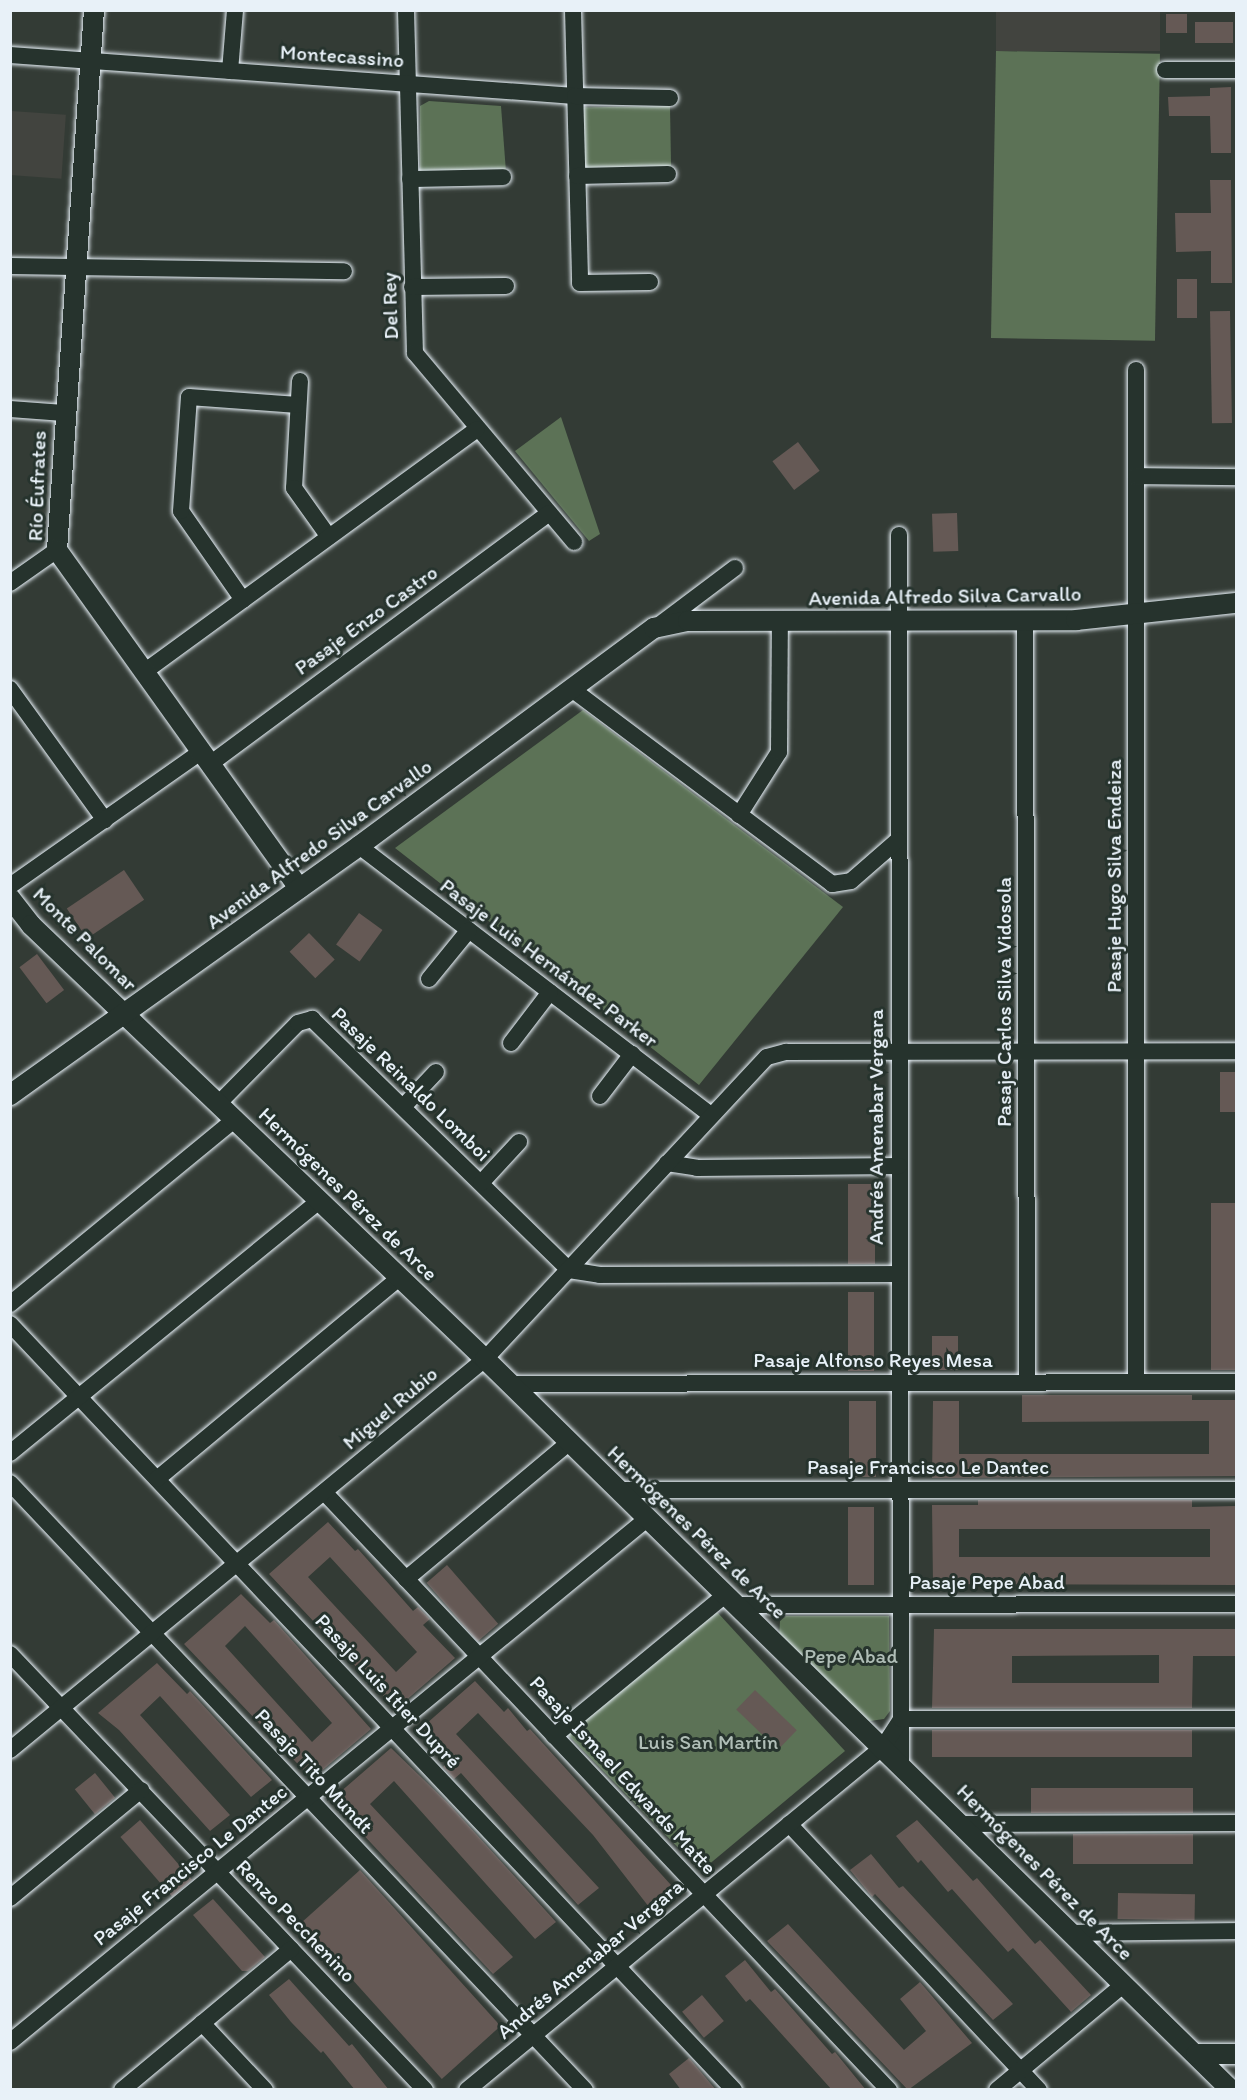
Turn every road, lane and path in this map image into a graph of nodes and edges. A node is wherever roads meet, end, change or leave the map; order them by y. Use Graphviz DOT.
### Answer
graph roads {
  1 [pos="94,10"];
  2 [pos="235,10"];
  3 [pos="406,10"];
  4 [pos="573,10"];
  5 [pos="10,55"];
  6 [pos="90,61"];
  7 [pos="1165,70"];
  8 [pos="1236,70"];
  9 [pos="230,71"];
  10 [pos="408,84"];
  11 [pos="575,96"];
  12 [pos="670,98"];
  13 [pos="668,174"];
  14 [pos="577,176"];
  15 [pos="503,177"];
  16 [pos="410,179"];
  17 [pos="10,266"];
  18 [pos="75,268"];
  19 [pos="345,271"];
  20 [pos="650,282"];
  21 [pos="506,285"];
  22 [pos="412,287"];
  23 [pos="1137,370"];
  24 [pos="300,381"];
  25 [pos="298,405"];
  26 [pos="10,410"];
  27 [pos="64,413"];
  28 [pos="477,429"];
  29 [pos="1137,476"];
  30 [pos="1236,477"];
  31 [pos="549,513"];
  32 [pos="899,535"];
  33 [pos="329,537"];
  34 [pos="574,542"];
  35 [pos="57,550"];
  36 [pos="735,568"];
  37 [pos="12,578"];
  38 [pos="243,600"];
  39 [pos="1236,603"];
  40 [pos="1137,616"];
  41 [pos="1025,621"];
  42 [pos="780,622"];
  43 [pos="898,623"];
  44 [pos="654,628"];
  45 [pos="144,672"];
  46 [pos="10,689"];
  47 [pos="573,690"];
  48 [pos="206,758"];
  49 [pos="739,815"];
  50 [pos="105,820"];
  51 [pos="898,840"];
  52 [pos="359,846"];
  53 [pos="10,886"];
  54 [pos="299,888"];
  55 [pos="10,898"];
  56 [pos="469,930"];
  57 [pos="429,979"];
  58 [pos="550,992"];
  59 [pos="125,1013"];
  60 [pos="511,1043"];
  61 [pos="1026,1051"];
  62 [pos="1137,1051"];
  63 [pos="1236,1051"];
  64 [pos="898,1052"];
  65 [pos="632,1054"];
  66 [pos="436,1071"];
  67 [pos="11,1095"];
  68 [pos="600,1096"];
  69 [pos="219,1103"];
  70 [pos="403,1107"];
  71 [pos="711,1115"];
  72 [pos="235,1119"];
  73 [pos="519,1142"];
  74 [pos="667,1163"];
  75 [pos="899,1166"];
  76 [pos="481,1183"];
  77 [pos="320,1200"];
  78 [pos="569,1270"];
  79 [pos="899,1274"];
  80 [pos="399,1277"];
  81 [pos="10,1304"];
  82 [pos="10,1324"];
  83 [pos="485,1359"];
  84 [pos="1027,1382"];
  85 [pos="1137,1382"];
  86 [pos="1236,1382"];
  87 [pos="900,1383"];
  88 [pos="510,1384"];
  89 [pos="80,1397"];
  90 [pos="570,1442"];
  91 [pos="10,1453"];
  92 [pos="157,1479"];
  93 [pos="10,1484"];
  94 [pos="619,1490"];
  95 [pos="900,1490"];
  96 [pos="1236,1490"];
  97 [pos="324,1492"];
  98 [pos="648,1518"];
  99 [pos="237,1564"];
  100 [pos="406,1579"];
  101 [pos="732,1599"];
  102 [pos="1236,1604"];
  103 [pos="900,1605"];
  104 [pos="153,1634"];
  105 [pos="10,1654"];
  106 [pos="479,1656"];
  107 [pos="63,1709"];
  108 [pos="901,1719"];
  109 [pos="1236,1719"];
  110 [pos="393,1728"];
  111 [pos="554,1736"];
  112 [pos="883,1747"];
  113 [pos="10,1750"];
  114 [pos="901,1764"];
  115 [pos="141,1790"];
  116 [pos="308,1797"];
  117 [pos="1236,1823"];
  118 [pos="789,1824"];
  119 [pos="962,1824"];
  120 [pos="218,1871"];
  121 [pos="704,1894"];
  122 [pos="10,1898"];
  123 [pos="1236,1931"];
  124 [pos="1072,1933"];
  125 [pos="291,1949"];
  126 [pos="617,1966"];
  127 [pos="1124,1984"];
  128 [pos="202,2023"];
  129 [pos="533,2035"];
  130 [pos="10,2042"];
  131 [pos="1196,2054"];
  132 [pos="1236,2054"];
  133 [pos="1021,2070"];
  134 [pos="122,2090"];
  135 [pos="265,2090"];
  136 [pos="425,2090"];
  137 [pos="467,2090"];
  138 [pos="585,2090"];
  139 [pos="734,2090"];
  140 [pos="889,2090"];
  141 [pos="997,2090"];
  142 [pos="1040,2090"];
  143 [pos="1231,2090"];
  1 -- 6 [label="street, Río Éufrates"];
  2 -- 9 [label="street"];
  3 -- 10 [label="street, Del Rey"];
  4 -- 11 [label="street"];
  5 -- 6 [label="street, Montecassino"];
  6 -- 9 [label="street, Montecassino"];
  6 -- 18 [label="street, Río Éufrates"];
  7 -- 8 [label="street"];
  9 -- 10 [label="street, Montecassino"];
  10 -- 11 [label="street, Montecassino"];
  10 -- 16 [label="street, Del Rey"];
  11 -- 12 [label="street, Montecassino"];
  11 -- 14 [label="street"];
  13 -- 14 [label="street"];
  14 -- 20 [label="street"];
  15 -- 16 [label="street"];
  16 -- 22 [label="street, Del Rey"];
  17 -- 18 [label="street"];
  18 -- 19 [label="street"];
  18 -- 27 [label="street, Río Éufrates"];
  21 -- 22 [label="street"];
  22 -- 28 [label="street, Del Rey"];
  23 -- 29 [label="street, Pasaje Hugo Silva Endeiza"];
  24 -- 25 [label="street"];
  25 -- 33 [label="street"];
  25 -- 38 [label="street"];
  26 -- 27 [label="street"];
  27 -- 35 [label="street, Río Éufrates"];
  28 -- 31 [label="street, Del Rey"];
  28 -- 33 [label="street"];
  29 -- 30 [label="street"];
  29 -- 40 [label="street, Pasaje Hugo Silva Endeiza"];
  31 -- 34 [label="street, Del Rey"];
  31 -- 48 [label="street, Pasaje Enzo Castro"];
  32 -- 43 [label="street, Andrés Amenabar Vergara"];
  33 -- 38 [label="street"];
  35 -- 37 [label="street"];
  35 -- 45 [label="street, Río Éufrates"];
  36 -- 44 [label="street, Avenida Alfredo Silva Carvallo"];
  38 -- 45 [label="street"];
  39 -- 40 [label="street, Avenida Alfredo Silva Carvallo"];
  40 -- 41 [label="street, Avenida Alfredo Silva Carvallo"];
  40 -- 62 [label="street, Pasaje Hugo Silva Endeiza"];
  41 -- 43 [label="street, Avenida Alfredo Silva Carvallo"];
  41 -- 61 [label="street, Pasaje Carlos Silva Vidosola"];
  42 -- 43 [label="street, Avenida Alfredo Silva Carvallo"];
  42 -- 44 [label="street, Avenida Alfredo Silva Carvallo"];
  42 -- 49 [label="street"];
  43 -- 51 [label="street, Andrés Amenabar Vergara"];
  44 -- 47 [label="street, Avenida Alfredo Silva Carvallo"];
  45 -- 48 [label="street, Río Éufrates"];
  46 -- 50 [label="street"];
  47 -- 49 [label="street"];
  47 -- 52 [label="street, Avenida Alfredo Silva Carvallo"];
  48 -- 50 [label="street, Pasaje Enzo Castro"];
  48 -- 54 [label="street, Río Éufrates"];
  49 -- 51 [label="street"];
  50 -- 53 [label="street, Pasaje Enzo Castro"];
  51 -- 64 [label="street, Andrés Amenabar Vergara"];
  52 -- 54 [label="street, Avenida Alfredo Silva Carvallo"];
  52 -- 56 [label="street, Pasaje Luis Hernández Parker"];
  54 -- 59 [label="street, Avenida Alfredo Silva Carvallo"];
  55 -- 59 [label="street, Monte Palomar"];
  56 -- 57 [label="street"];
  56 -- 58 [label="street, Pasaje Luis Hernández Parker"];
  58 -- 60 [label="street"];
  58 -- 65 [label="street, Pasaje Luis Hernández Parker"];
  59 -- 67 [label="street, Avenida Alfredo Silva Carvallo"];
  59 -- 69 [label="street, Hermógenes Pérez de Arce"];
  61 -- 62 [label="street"];
  61 -- 64 [label="street"];
  61 -- 84 [label="street, Pasaje Carlos Silva Vidosola"];
  62 -- 63 [label="street"];
  62 -- 85 [label="street, Pasaje Hugo Silva Endeiza"];
  64 -- 71 [label="street, Miguel Rubio"];
  64 -- 75 [label="street, Andrés Amenabar Vergara"];
  65 -- 68 [label="street"];
  65 -- 71 [label="street, Pasaje Luis Hernández Parker"];
  66 -- 70 [label="street"];
  69 -- 70 [label="street, Pasaje Reinaldo Lomboi"];
  69 -- 72 [label="street, Hermógenes Pérez de Arce"];
  70 -- 76 [label="street, Pasaje Reinaldo Lomboi"];
  71 -- 74 [label="street, Miguel Rubio"];
  72 -- 77 [label="street, Hermógenes Pérez de Arce"];
  72 -- 81 [label="street"];
  73 -- 76 [label="street"];
  74 -- 75 [label="street"];
  74 -- 78 [label="street, Miguel Rubio"];
  75 -- 79 [label="street, Andrés Amenabar Vergara"];
  76 -- 78 [label="street, Pasaje Reinaldo Lomboi"];
  77 -- 80 [label="street, Hermógenes Pérez de Arce"];
  77 -- 89 [label="street"];
  78 -- 79 [label="street"];
  78 -- 83 [label="street, Miguel Rubio"];
  79 -- 87 [label="street, Andrés Amenabar Vergara"];
  80 -- 83 [label="street, Hermógenes Pérez de Arce"];
  80 -- 92 [label="street"];
  82 -- 89 [label="street, Pasaje Luis Itier Dupré"];
  83 -- 88 [label="street, Hermógenes Pérez de Arce"];
  83 -- 97 [label="street, Miguel Rubio"];
  84 -- 85 [label="street, Pasaje Alfonso Reyes Mesa"];
  84 -- 87 [label="street, Pasaje Alfonso Reyes Mesa"];
  85 -- 86 [label="street, Pasaje Alfonso Reyes Mesa"];
  87 -- 88 [label="street, Pasaje Alfonso Reyes Mesa"];
  87 -- 95 [label="street, Andrés Amenabar Vergara"];
  88 -- 90 [label="street, Hermógenes Pérez de Arce"];
  89 -- 91 [label="street"];
  89 -- 92 [label="street, Pasaje Luis Itier Dupré"];
  90 -- 94 [label="street, Hermógenes Pérez de Arce"];
  90 -- 100 [label="street"];
  92 -- 99 [label="street, Pasaje Luis Itier Dupré"];
  93 -- 104 [label="street, Pasaje Tito Mundt"];
  94 -- 95 [label="street, Pasaje Francisco Le Dantec"];
  94 -- 98 [label="street, Hermógenes Pérez de Arce"];
  95 -- 96 [label="street, Pasaje Francisco Le Dantec"];
  95 -- 103 [label="street, Andrés Amenabar Vergara"];
  97 -- 99 [label="street, Miguel Rubio"];
  97 -- 100 [label="street, Pasaje Ismael Edwards Matte"];
  98 -- 101 [label="street, Hermógenes Pérez de Arce"];
  98 -- 106 [label="street, Pasaje Francisco Le Dantec"];
  99 -- 104 [label="street, Miguel Rubio"];
  99 -- 110 [label="street, Pasaje Luis Itier Dupré"];
  100 -- 106 [label="street, Pasaje Ismael Edwards Matte"];
  101 -- 103 [label="street, Pasaje Pepe Abad"];
  101 -- 111 [label="street"];
  101 -- 112 [label="street, Hermógenes Pérez de Arce"];
  102 -- 103 [label="street, Pasaje Pepe Abad"];
  103 -- 108 [label="street, Andrés Amenabar Vergara"];
  104 -- 107 [label="street, Miguel Rubio"];
  104 -- 116 [label="street, Pasaje Tito Mundt"];
  105 -- 107 [label="street, Renzo Pecchenino"];
  106 -- 110 [label="street, Pasaje Francisco Le Dantec"];
  106 -- 111 [label="street, Pasaje Ismael Edwards Matte"];
  107 -- 113 [label="street, Miguel Rubio"];
  107 -- 115 [label="street, Renzo Pecchenino"];
  108 -- 109 [label="street"];
  108 -- 112 [label="street, Andrés Amenabar Vergara"];
  108 -- 114 [label="street, Andrés Amenabar Vergara"];
  110 -- 116 [label="street, Pasaje Francisco Le Dantec"];
  110 -- 126 [label="street, Pasaje Luis Itier Dupré"];
  111 -- 121 [label="street, Pasaje Ismael Edwards Matte"];
  112 -- 114 [label="street, Hermógenes Pérez de Arce"];
  112 -- 118 [label="street, Andrés Amenabar Vergara"];
  114 -- 119 [label="street, Hermógenes Pérez de Arce"];
  115 -- 120 [label="street, Renzo Pecchenino"];
  115 -- 122 [label="street"];
  116 -- 120 [label="street, Pasaje Francisco Le Dantec"];
  116 -- 129 [label="street, Pasaje Tito Mundt"];
  117 -- 119 [label="street"];
  118 -- 121 [label="street, Andrés Amenabar Vergara"];
  118 -- 133 [label="street"];
  119 -- 124 [label="street, Hermógenes Pérez de Arce"];
  120 -- 125 [label="street, Renzo Pecchenino"];
  120 -- 130 [label="street, Pasaje Francisco Le Dantec"];
  121 -- 126 [label="street, Andrés Amenabar Vergara"];
  121 -- 140 [label="street, Pasaje Ismael Edwards Matte"];
  123 -- 124 [label="street"];
  124 -- 127 [label="street, Hermógenes Pérez de Arce"];
  125 -- 128 [label="street"];
  125 -- 136 [label="street, Renzo Pecchenino"];
  126 -- 129 [label="street, Andrés Amenabar Vergara"];
  126 -- 139 [label="street, Pasaje Luis Itier Dupré"];
  127 -- 131 [label="street, Hermógenes Pérez de Arce"];
  127 -- 133 [label="street"];
  128 -- 134 [label="street"];
  128 -- 135 [label="street"];
  129 -- 137 [label="street, Andrés Amenabar Vergara"];
  129 -- 138 [label="street, Pasaje Tito Mundt"];
  131 -- 132 [label="street"];
  131 -- 143 [label="street, Hermógenes Pérez de Arce"];
  133 -- 141 [label="street"];
  133 -- 142 [label="street"];
}
